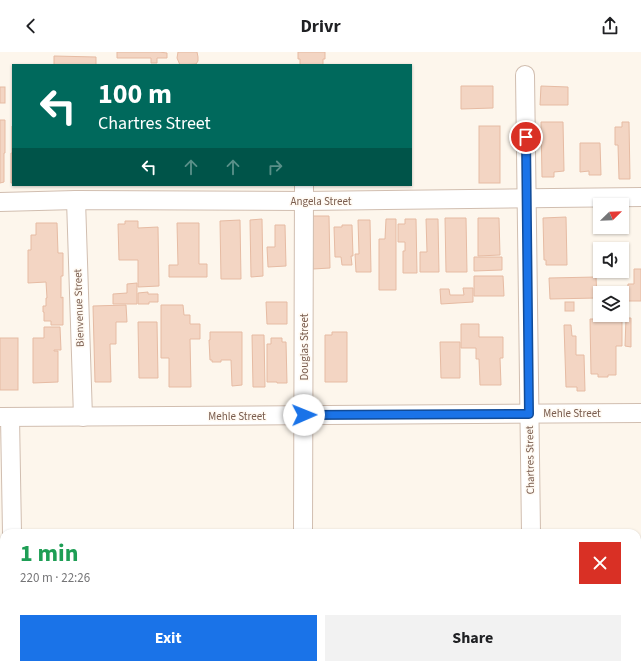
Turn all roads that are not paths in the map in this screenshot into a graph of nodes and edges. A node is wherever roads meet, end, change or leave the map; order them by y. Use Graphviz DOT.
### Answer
graph roads {
  1 [pos="525,75"];
  2 [pos="304,193"];
  3 [pos="641,197"];
  4 [pos="526,199"];
  5 [pos="76,200"];
  6 [pos="0,202"];
  7 [pos="641,413"];
  8 [pos="529,414"];
  9 [pos="304,415"];
  10 [pos="5,417"];
  11 [pos="83,417"];
  12 [pos="12,529"];
  13 [pos="303,529"];
  14 [pos="531,529"];
  1 -- 4 [label="street, Chartres Street"];
  2 -- 4 [label="street, Angela Street"];
  2 -- 5 [label="street, Angela Street"];
  2 -- 9 [label="street, Douglas Street"];
  3 -- 4 [label="street, Angela Street"];
  4 -- 8 [label="street, Chartres Street"];
  5 -- 6 [label="street, Angela Street"];
  5 -- 11 [label="street, Bienvenue Street"];
  7 -- 8 [label="street, Mehle Street"];
  8 -- 9 [label="street, Mehle Street"];
  8 -- 14 [label="street, Chartres Street"];
  9 -- 11 [label="street, Mehle Street"];
  9 -- 13 [label="street, Douglas Street"];
  10 -- 11 [label="street, Mehle Street"];
  10 -- 12 [label="street"];
}
